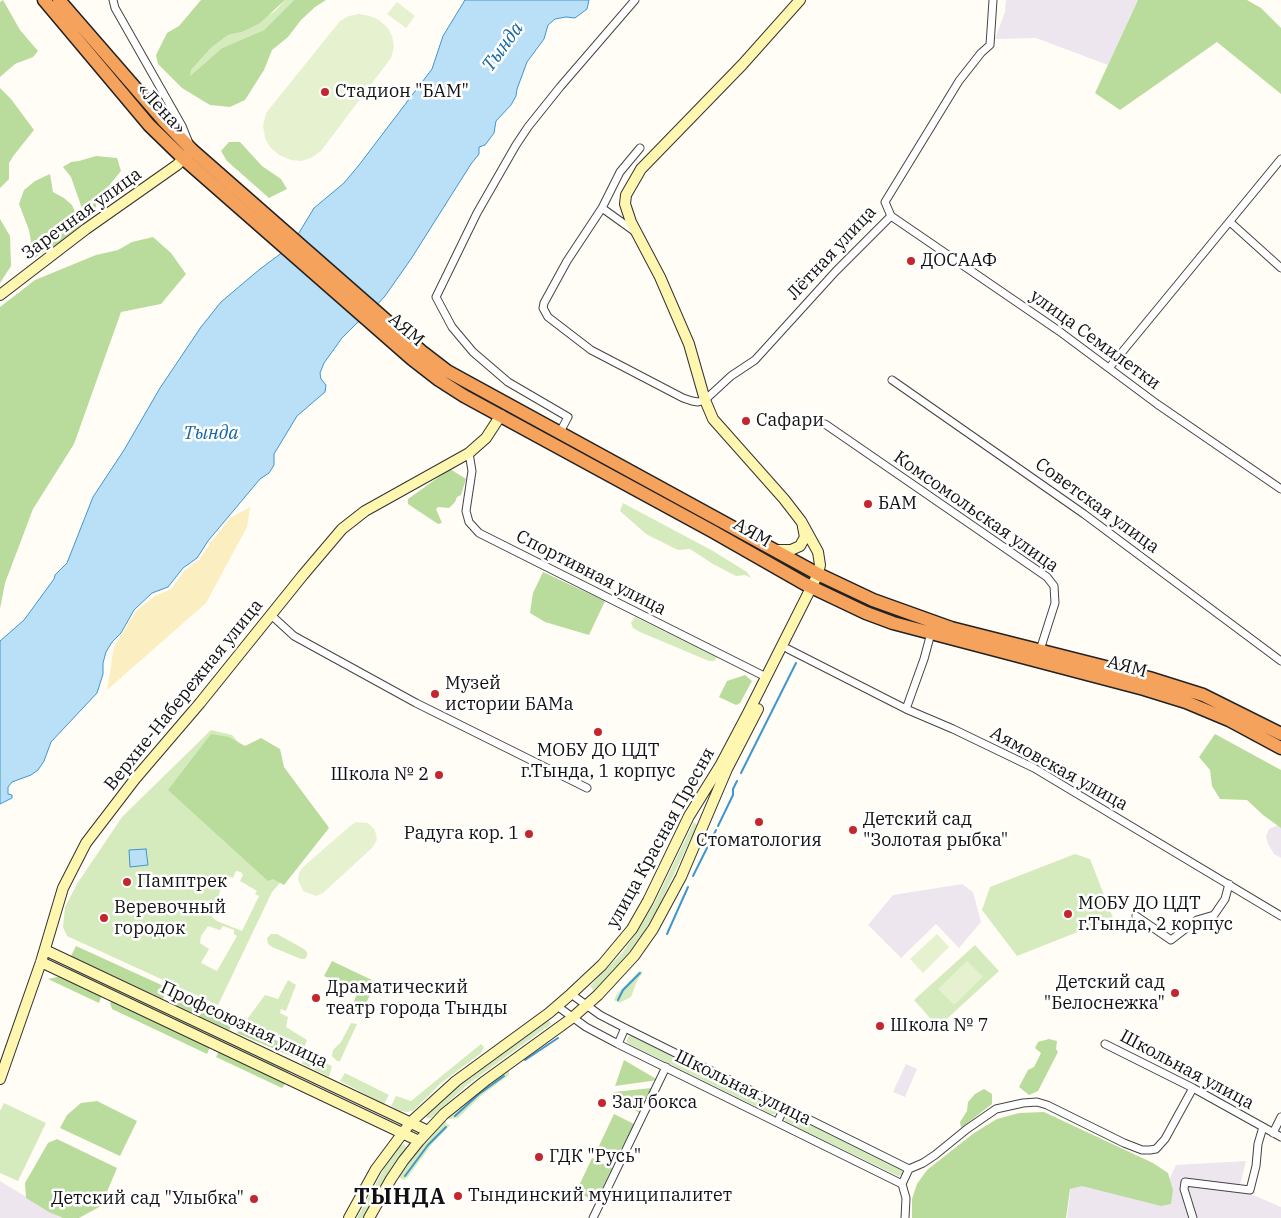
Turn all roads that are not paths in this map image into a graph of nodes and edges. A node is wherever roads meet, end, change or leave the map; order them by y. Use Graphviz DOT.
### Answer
graph roads {
  1 [pos="44,0"];
  2 [pos="59,0"];
  3 [pos="113,0"];
  4 [pos="635,0"];
  5 [pos="800,0"];
  6 [pos="993,0"];
  7 [pos="640,148"];
  8 [pos="188,154"];
  9 [pos="1281,160"];
  10 [pos="602,208"];
  11 [pos="891,216"];
  12 [pos="1230,222"];
  13 [pos="269,225"];
  14 [pos="637,233"];
  15 [pos="1281,268"];
  16 [pos="0,295"];
  17 [pos="398,338"];
  18 [pos="1109,368"];
  19 [pos="892,380"];
  20 [pos="705,400"];
  21 [pos="501,415"];
  22 [pos="825,424"];
  23 [pos="560,432"];
  24 [pos="469,453"];
  25 [pos="1281,489"];
  26 [pos="801,521"];
  27 [pos="773,549"];
  28 [pos="821,576"];
  29 [pos="814,589"];
  30 [pos="270,614"];
  31 [pos="931,633"];
  32 [pos="788,650"];
  33 [pos="1040,650"];
  34 [pos="1281,661"];
  35 [pos="766,677"];
  36 [pos="906,709"];
  37 [pos="1281,734"];
  38 [pos="1281,748"];
  39 [pos="587,788"];
  40 [pos="1229,884"];
  41 [pos="1136,916"];
  42 [pos="1281,916"];
  43 [pos="45,950"];
  44 [pos="67,960"];
  45 [pos="41,962"];
  46 [pos="62,972"];
  47 [pos="571,994"];
  48 [pos="557,1006"];
  49 [pos="586,1006"];
  50 [pos="572,1018"];
  51 [pos="625,1028"];
  52 [pos="618,1044"];
  53 [pos="1105,1044"];
  54 [pos="666,1067"];
  55 [pos="0,1078"];
  56 [pos="1193,1088"];
  57 [pos="784,1108"];
  58 [pos="398,1116"];
  59 [pos="1281,1117"];
  60 [pos="411,1122"];
  61 [pos="778,1122"];
  62 [pos="1263,1127"];
  63 [pos="397,1131"];
  64 [pos="428,1131"];
  65 [pos="1273,1133"];
  66 [pos="1281,1137"];
  67 [pos="419,1141"];
  68 [pos="909,1169"];
  69 [pos="902,1184"];
  70 [pos="350,1218"];
  71 [pos="369,1218"];
  72 [pos="593,1218"];
  73 [pos="905,1218"];
  74 [pos="1193,1218"];
  1 -- 8 [label="highway, «Лена»"];
  2 -- 8 [label="highway, «Лена»"];
  3 -- 8 [label="street"];
  4 -- 23 [label="street"];
  5 -- 14 [label="street"];
  6 -- 11 [label="street, Лётная улица"];
  7 -- 10 [label="street"];
  8 -- 13 [label="highway, «Лена»"];
  8 -- 16 [label="street, Заречная улица"];
  9 -- 12 [label="street"];
  10 -- 14 [label="street"];
  10 -- 20 [label="street"];
  11 -- 18 [label="street, улица Семилетки"];
  11 -- 20 [label="street, Лётная улица"];
  12 -- 15 [label="street"];
  12 -- 18 [label="street"];
  13 -- 17 [label="highway, АЯМ"];
  14 -- 20 [label="street"];
  17 -- 21 [label="highway, АЯМ"];
  17 -- 23 [label="highway, АЯМ"];
  18 -- 25 [label="street, улица Семилетки"];
  19 -- 34 [label="street, Советская улица"];
  20 -- 26 [label="street"];
  21 -- 24 [label="street, Верхне-Набережная улица"];
  21 -- 29 [label="highway, АЯМ"];
  22 -- 33 [label="street, Комсомольская улица"];
  23 -- 27 [label="highway, АЯМ"];
  24 -- 30 [label="street, Верхне-Набережная улица"];
  24 -- 35 [label="street, Спортивная улица"];
  26 -- 27 [label="street"];
  26 -- 28 [label="street"];
  27 -- 28 [label="highway, АЯМ"];
  28 -- 29 [label="street"];
  28 -- 33 [label="highway, АЯМ"];
  29 -- 31 [label="highway, АЯМ"];
  29 -- 32 [label="street, улица Красная Пресня"];
  29 -- 35 [label="street, улица Красная Пресня"];
  30 -- 39 [label="street"];
  30 -- 43 [label="street, Верхне-Набережная улица"];
  31 -- 36 [label="street"];
  31 -- 38 [label="highway, АЯМ"];
  32 -- 36 [label="street, Аямовская улица"];
  32 -- 49 [label="street, улица Красная Пресня"];
  33 -- 37 [label="highway, АЯМ"];
  35 -- 47 [label="street, улица Красная Пресня"];
  36 -- 40 [label="street, Аямовская улица"];
  40 -- 41 [label="street"];
  40 -- 42 [label="street, Аямовская улица"];
  43 -- 44 [label="street, Профсоюзная улица"];
  43 -- 45 [label="street, Верхне-Набережная улица"];
  44 -- 46 [label="street"];
  44 -- 58 [label="street, Профсоюзная улица"];
  45 -- 46 [label="street, Профсоюзная улица"];
  45 -- 55 [label="street, Верхне-Набережная улица"];
  46 -- 63 [label="street, Профсоюзная улица"];
  47 -- 48 [label="street, улица Красная Пресня"];
  47 -- 49 [label="street, Школьная улица"];
  48 -- 50 [label="street, Школьная улица"];
  48 -- 60 [label="street, улица Красная Пресня"];
  49 -- 50 [label="street, улица Красная Пресня"];
  49 -- 51 [label="street, Школьная улица"];
  50 -- 52 [label="street, Школьная улица"];
  50 -- 64 [label="street, улица Красная Пресня"];
  51 -- 52 [label="street"];
  51 -- 57 [label="street, Школьная улица"];
  52 -- 54 [label="street, Школьная улица"];
  53 -- 56 [label="street, Школьная улица"];
  54 -- 61 [label="street, Школьная улица"];
  54 -- 72 [label="street"];
  56 -- 62 [label="street, Школьная улица"];
  56 -- 68 [label="street"];
  57 -- 61 [label="street"];
  57 -- 68 [label="street, Школьная улица"];
  58 -- 60 [label="street, Профсоюзная улица"];
  58 -- 63 [label="street"];
  59 -- 65 [label="street"];
  60 -- 63 [label="street, улица Красная Пресня"];
  60 -- 64 [label="street, Профсоюзная улица"];
  61 -- 69 [label="street, Школьная улица"];
  62 -- 65 [label="street, Школьная улица"];
  62 -- 74 [label="street"];
  63 -- 67 [label="street, Профсоюзная улица"];
  63 -- 70 [label="street, улица Красная Пресня"];
  64 -- 67 [label="street, улица Красная Пресня"];
  65 -- 66 [label="street, Школьная улица"];
  67 -- 71 [label="street, улица Красная Пресня"];
  68 -- 69 [label="street"];
  69 -- 73 [label="street"];
}
